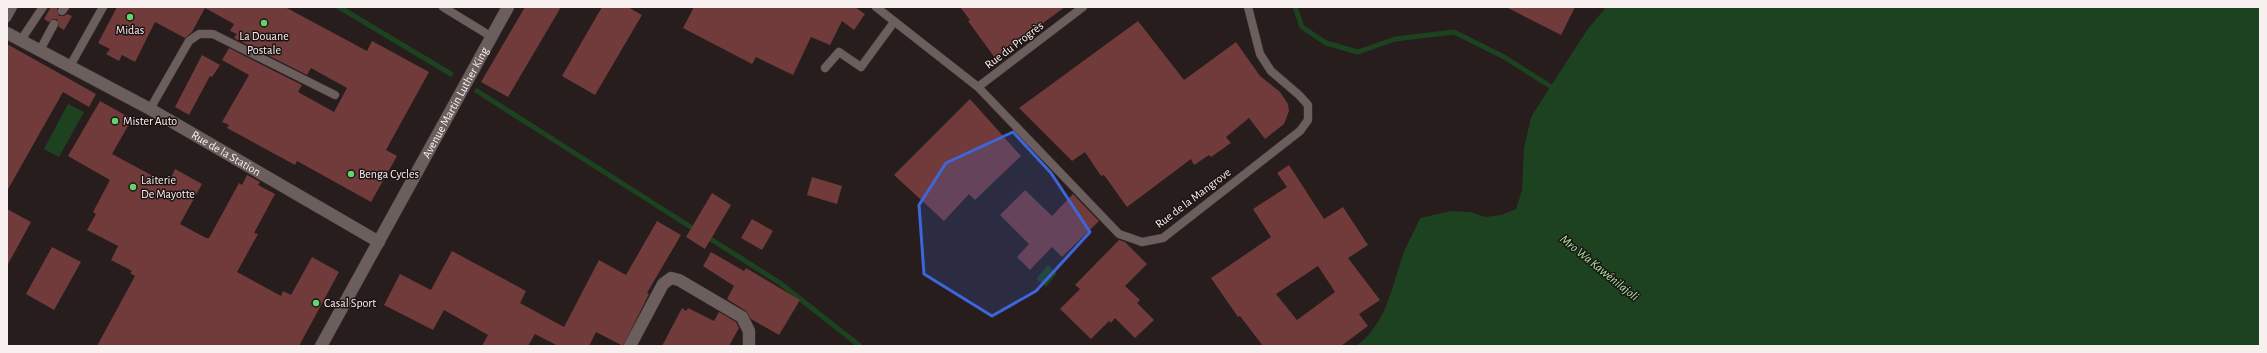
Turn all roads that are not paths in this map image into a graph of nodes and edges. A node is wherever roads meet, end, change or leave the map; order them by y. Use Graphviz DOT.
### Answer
graph roads {
  1 [pos="13,7"];
  2 [pos="43,7"];
  3 [pos="104,7"];
  4 [pos="443,7"];
  5 [pos="508,7"];
  6 [pos="1083,7"];
  7 [pos="1248,7"];
  8 [pos="880,8"];
  9 [pos="7,18"];
  10 [pos="894,22"];
  11 [pos="54,24"];
  12 [pos="7,33"];
  13 [pos="492,37"];
  14 [pos="20,40"];
  15 [pos="40,50"];
  16 [pos="70,66"];
  17 [pos="825,68"];
  18 [pos="978,87"];
  19 [pos="335,95"];
  20 [pos="150,110"];
  21 [pos="379,242"];
  22 [pos="321,346"];
  23 [pos="630,346"];
  24 [pos="748,346"];
  1 -- 9 [label="lane"];
  2 -- 14 [label="lane"];
  3 -- 16 [label="lane"];
  4 -- 13 [label="lane"];
  5 -- 13 [label="street, Avenue Martin Luther King"];
  6 -- 18 [label="lane, Rue du Progrès"];
  7 -- 18 [label="lane, Rue de la Mangrove"];
  8 -- 10 [label="lane, Rue de la Mangrove"];
  10 -- 17 [label="lane"];
  10 -- 18 [label="lane, Rue de la Mangrove"];
  11 -- 15 [label="lane"];
  12 -- 14 [label="street, Rue de la Station"];
  13 -- 21 [label="street, Avenue Martin Luther King"];
  14 -- 15 [label="street, Rue de la Station"];
  15 -- 16 [label="street, Rue de la Station"];
  16 -- 20 [label="street, Rue de la Station"];
  19 -- 20 [label="lane"];
  20 -- 21 [label="street, Rue de la Station"];
  21 -- 22 [label="street, Avenue Martin Luther King"];
  23 -- 24 [label="street"];
}
